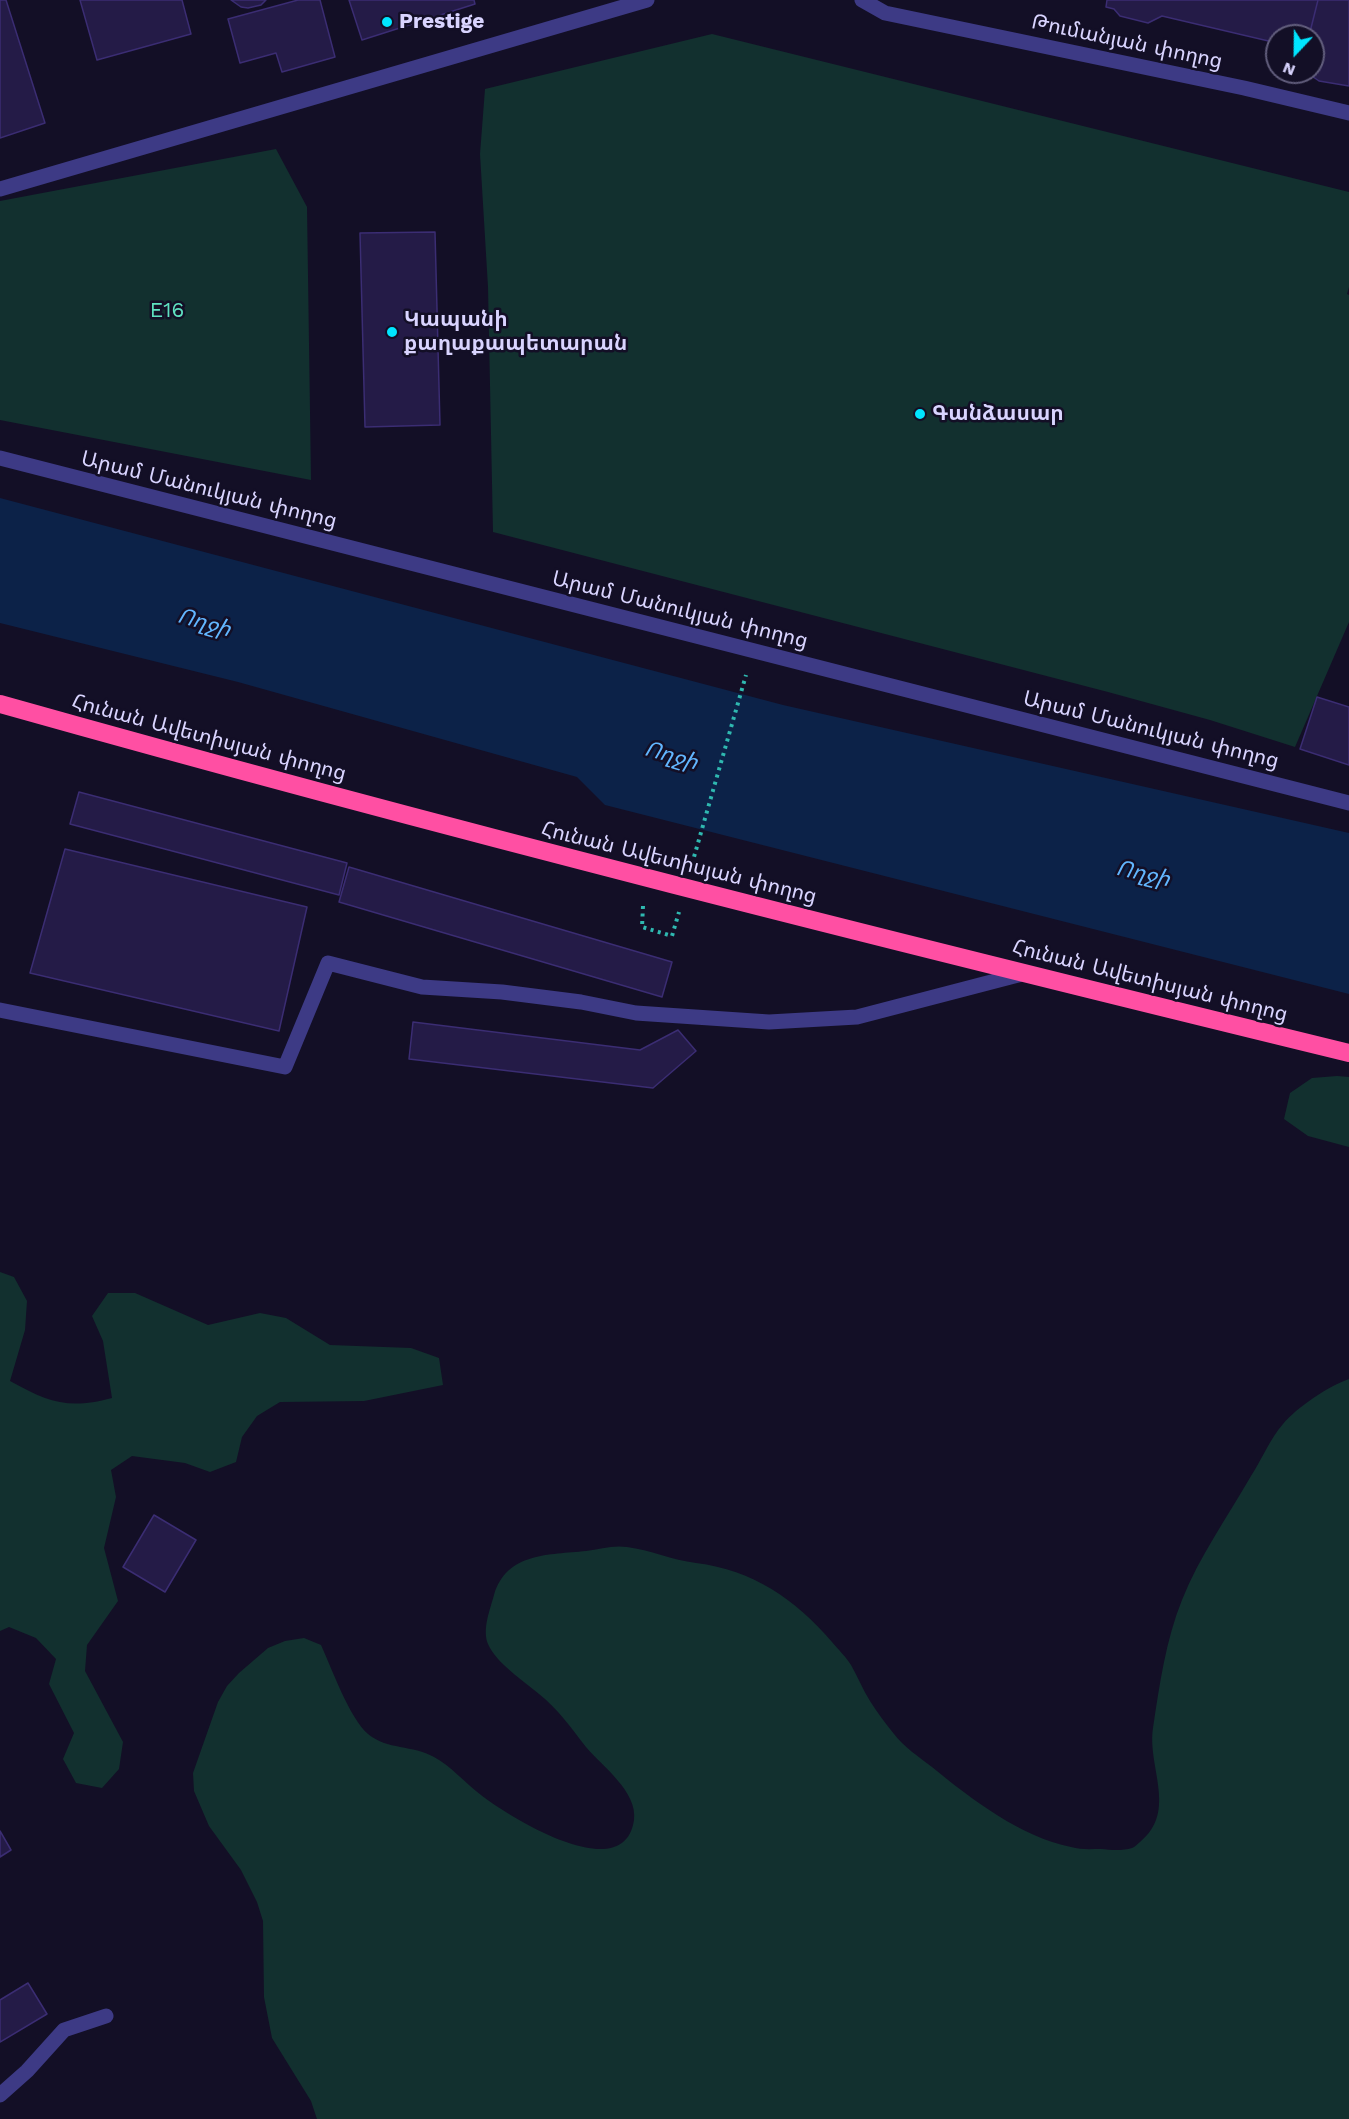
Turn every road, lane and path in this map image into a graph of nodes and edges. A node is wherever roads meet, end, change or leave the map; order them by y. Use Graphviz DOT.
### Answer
graph roads {
  1 [pos="647,0"];
  2 [pos="862,0"];
  3 [pos="1349,113"];
  4 [pos="0,189"];
  5 [pos="0,458"];
  6 [pos="747,673"];
  7 [pos="0,704"];
  8 [pos="1349,803"];
  9 [pos="692,868"];
  10 [pos="682,902"];
  11 [pos="672,936"];
  12 [pos="1022,974"];
  13 [pos="0,1010"];
  14 [pos="1349,1053"];
  15 [pos="106,2016"];
  16 [pos="0,2095"];
  1 -- 4 [label="street"];
  2 -- 3 [label="street, Թումանյան փողոց"];
  5 -- 8 [label="street, Արամ Մանուկյան փողոց"];
  6 -- 9 [label="path"];
  7 -- 12 [label="highway, Հունան Ավետիսյան փողոց"];
  10 -- 11 [label="path"];
  12 -- 13 [label="street"];
  12 -- 14 [label="highway, Հունան Ավետիսյան փողոց"];
  15 -- 16 [label="street"];
}
